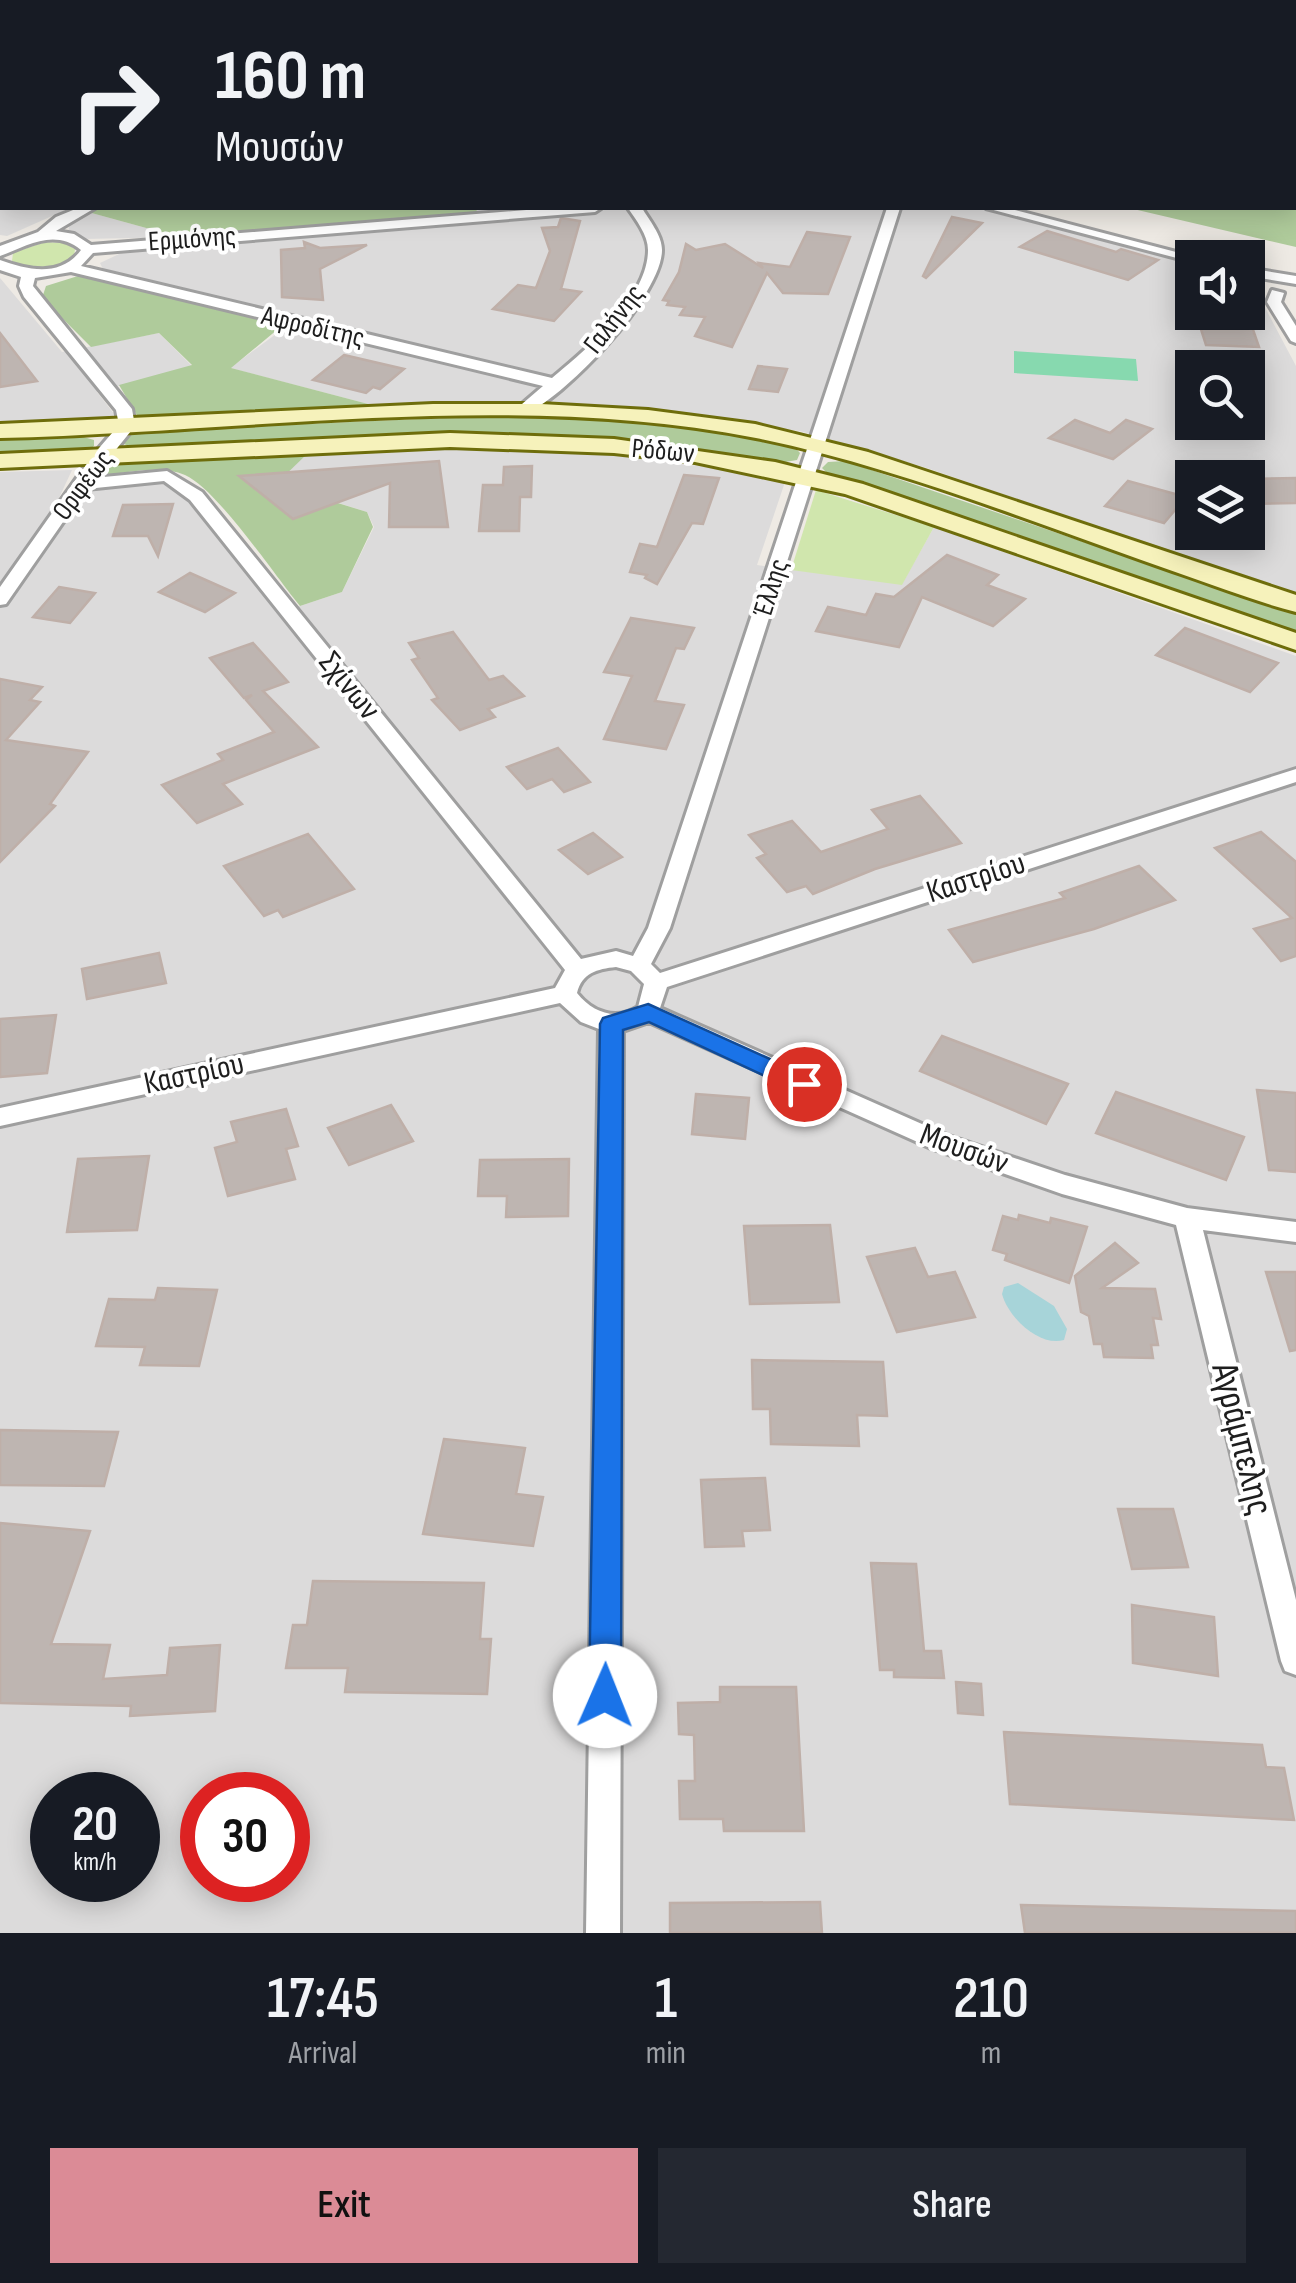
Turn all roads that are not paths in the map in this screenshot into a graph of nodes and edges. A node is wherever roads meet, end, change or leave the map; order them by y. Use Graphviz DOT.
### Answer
graph roads {
  1 [pos="84,210"];
  2 [pos="570,210"];
  3 [pos="636,210"];
  4 [pos="893,210"];
  5 [pos="1001,210"];
  6 [pos="42,236"];
  7 [pos="88,249"];
  8 [pos="0,254"];
  9 [pos="1175,254"];
  10 [pos="71,266"];
  11 [pos="30,274"];
  12 [pos="1296,280"];
  13 [pos="1265,281"];
  14 [pos="1277,287"];
  15 [pos="1296,298"];
  16 [pos="1282,314"];
  17 [pos="1296,338"];
  18 [pos="556,384"];
  19 [pos="524,410"];
  20 [pos="128,426"];
  21 [pos="0,431"];
  22 [pos="819,444"];
  23 [pos="98,458"];
  24 [pos="0,461"];
  25 [pos="808,475"];
  26 [pos="82,484"];
  27 [pos="0,600"];
  28 [pos="1296,604"];
  29 [pos="1296,642"];
  30 [pos="1296,775"];
  31 [pos="577,970"];
  32 [pos="648,973"];
  33 [pos="565,994"];
  34 [pos="648,1012"];
  35 [pos="611,1024"];
  36 [pos="1,1120"];
  37 [pos="1188,1218"];
  38 [pos="1296,1232"];
  39 [pos="1296,1661"];
  40 [pos="603,1933"];
  1 -- 6 [label="street"];
  2 -- 7 [label="street, Ερμιόνης"];
  3 -- 18 [label="street, Γαλήνης"];
  4 -- 22 [label="street, Έλλης"];
  5 -- 9 [label="street"];
  6 -- 7 [label="street"];
  6 -- 8 [label="street"];
  7 -- 10 [label="street"];
  8 -- 11 [label="street"];
  10 -- 11 [label="street"];
  10 -- 18 [label="street, Αφροδίτης"];
  11 -- 20 [label="street, Ορφέως"];
  12 -- 14 [label="street"];
  13 -- 14 [label="street"];
  14 -- 15 [label="street"];
  14 -- 16 [label="street"];
  15 -- 16 [label="street"];
  16 -- 17 [label="street"];
  18 -- 19 [label="street, Γαλήνης"];
  19 -- 20 [label="street, Ρόδων"];
  19 -- 22 [label="street, Ρόδων"];
  20 -- 21 [label="street, Ρόδων"];
  20 -- 23 [label="street, Ορφέως"];
  22 -- 25 [label="street, Έλλης"];
  22 -- 28 [label="street, Ρόδων"];
  23 -- 24 [label="street, Ρόδων"];
  23 -- 25 [label="street, Ρόδων"];
  23 -- 26 [label="street, Ορφέως"];
  25 -- 29 [label="street, Ρόδων"];
  25 -- 32 [label="street, Έλλης"];
  26 -- 27 [label="street, Ορφέως"];
  26 -- 31 [label="street, Σχίνων"];
  30 -- 32 [label="street, Καστρίου"];
  31 -- 32 [label="street"];
  31 -- 33 [label="street"];
  32 -- 34 [label="street"];
  33 -- 35 [label="street"];
  33 -- 36 [label="street, Καστρίου"];
  34 -- 35 [label="street"];
  34 -- 37 [label="street, Μουσών"];
  35 -- 40 [label="street"];
  37 -- 38 [label="street, Μουσών"];
  37 -- 39 [label="street, Αγράμπελης"];
}
